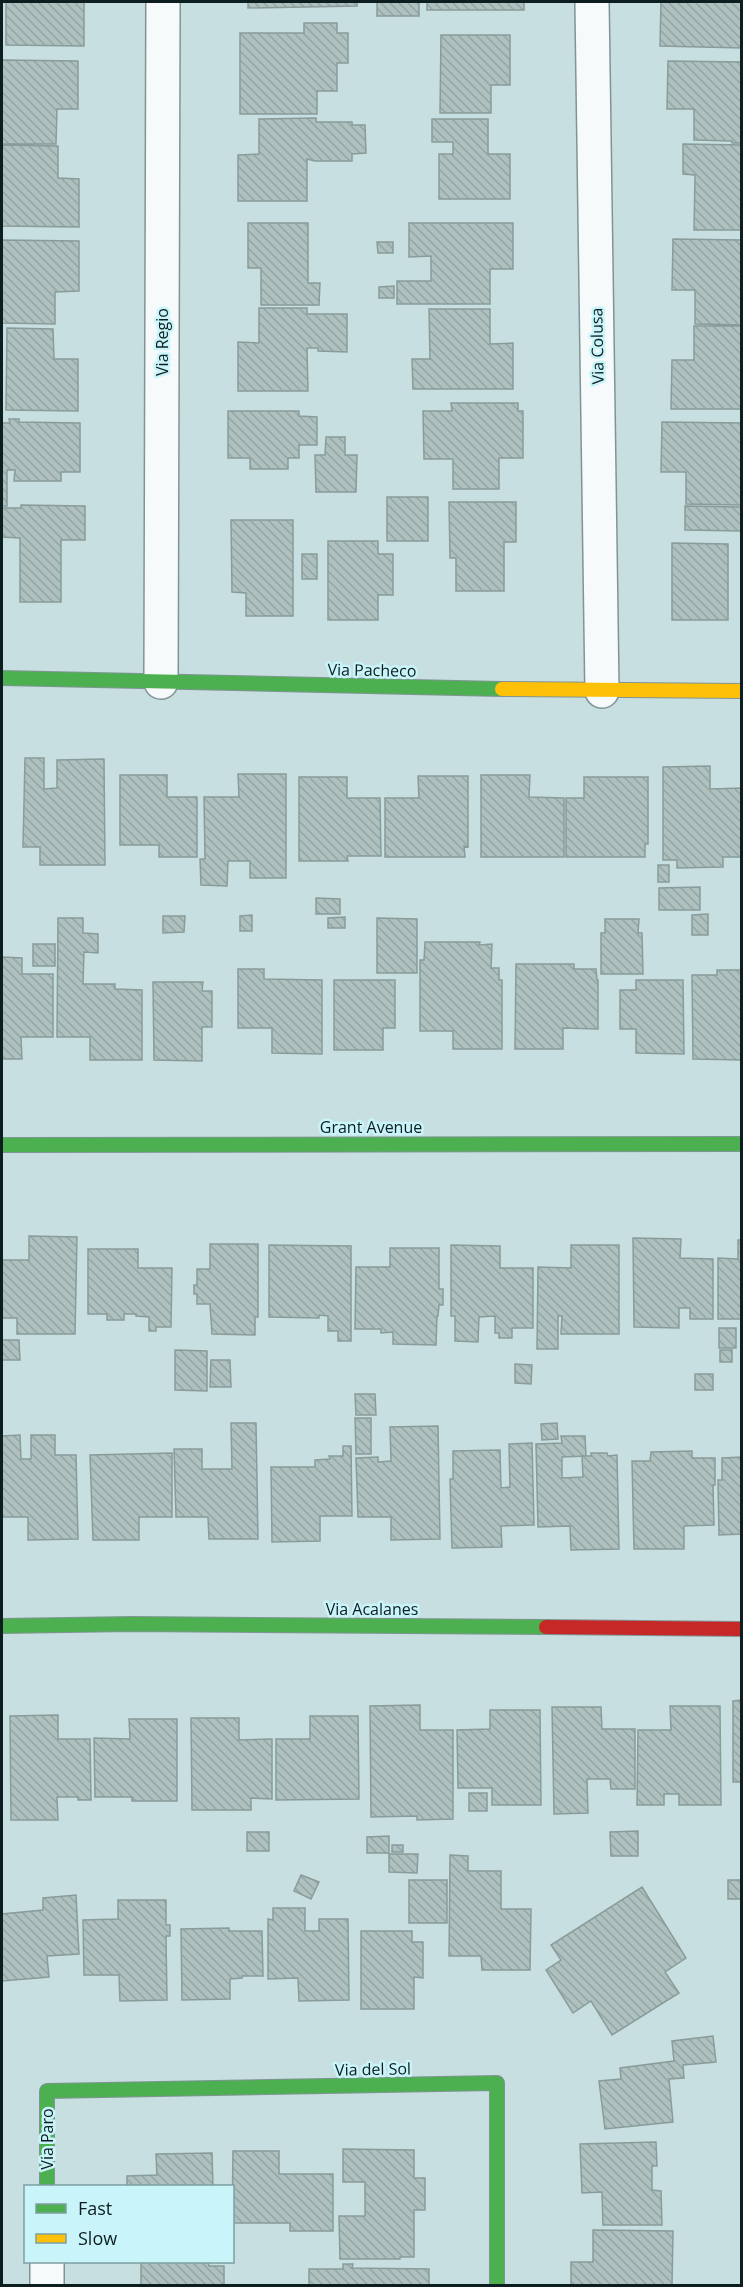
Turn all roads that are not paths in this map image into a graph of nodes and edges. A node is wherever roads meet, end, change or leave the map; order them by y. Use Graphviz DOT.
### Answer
graph roads {
  1 [pos="163,2"];
  2 [pos="592,2"];
  3 [pos="2,678"];
  4 [pos="161,682"];
  5 [pos="602,691"];
  6 [pos="741,691"];
  7 [pos="741,1144"];
  8 [pos="2,1145"];
  9 [pos="2,1626"];
  10 [pos="741,1629"];
  11 [pos="47,2091"];
  12 [pos="47,2185"];
  13 [pos="47,2263"];
  14 [pos="47,2286"];
  15 [pos="497,2286"];
  1 -- 4 [label="street, Via Regio"];
  2 -- 5 [label="street, Via Colusa"];
  3 -- 4 [label="street, Via Pacheco"];
  4 -- 5 [label="street, Via Pacheco"];
  5 -- 6 [label="street, Via Pacheco"];
  7 -- 8 [label="street, Grant Avenue"];
  9 -- 10 [label="street, Via Acalanes"];
  11 -- 12 [label="street, Via Paro"];
  11 -- 15 [label="street, Via del Sol"];
  13 -- 14 [label="street"];
}
